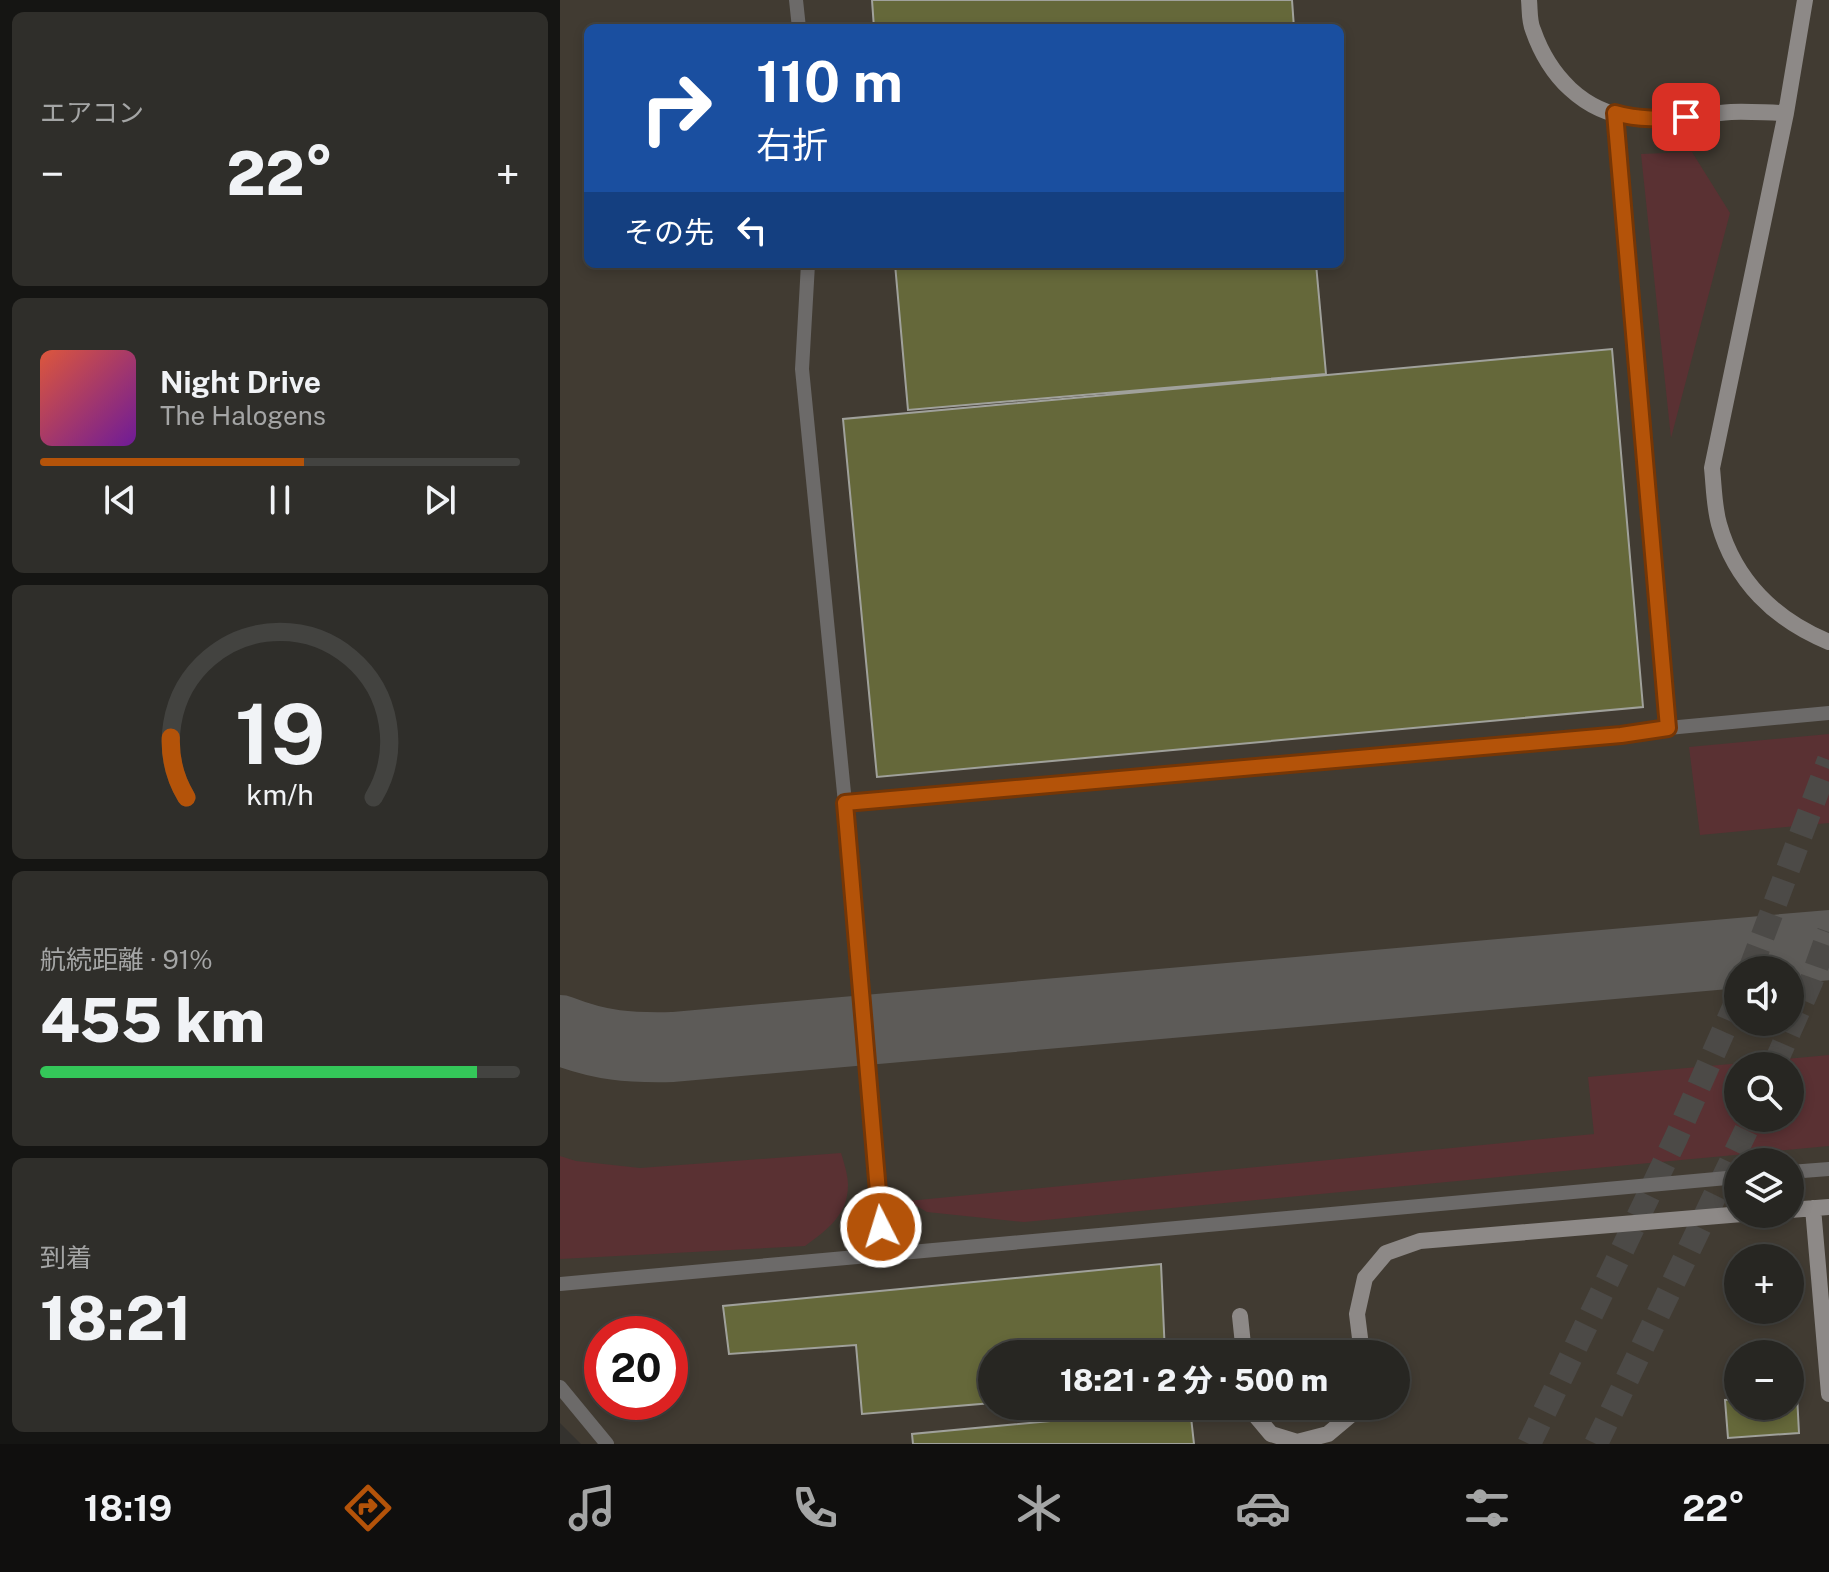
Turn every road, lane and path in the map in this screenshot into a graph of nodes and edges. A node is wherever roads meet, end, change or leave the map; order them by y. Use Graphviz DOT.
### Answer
graph roads {
  1 [pos="796,0"];
  2 [pos="1529,0"];
  3 [pos="1805,0"];
  4 [pos="799,24"];
  5 [pos="1615,113"];
  6 [pos="1786,113"];
  7 [pos="808,268"];
  8 [pos="1829,642"];
  9 [pos="1829,713"];
  10 [pos="1668,728"];
  11 [pos="845,803"];
  12 [pos="1829,1169"];
  13 [pos="1804,1171"];
  14 [pos="1724,1178"];
  15 [pos="1821,1207"];
  16 [pos="1724,1216"];
  17 [pos="883,1255"];
  18 [pos="560,1284"];
  19 [pos="1240,1316"];
  20 [pos="1243,1340"];
  21 [pos="1360,1340"];
  22 [pos="1827,1350"];
  23 [pos="560,1387"];
  24 [pos="1829,1394"];
  25 [pos="1257,1420"];
  26 [pos="1345,1420"];
  27 [pos="1269,1439"];
  28 [pos="607,1444"];
  1 -- 4 [label="lane"];
  2 -- 5 [label="street"];
  3 -- 6 [label="street"];
  5 -- 6 [label="street"];
  5 -- 10 [label="street"];
  6 -- 8 [label="street"];
  7 -- 11 [label="lane"];
  9 -- 10 [label="lane"];
  10 -- 11 [label="lane"];
  11 -- 17 [label="lane"];
  12 -- 13 [label="lane"];
  14 -- 17 [label="lane"];
  15 -- 22 [label="street"];
  16 -- 21 [label="street"];
  17 -- 18 [label="lane"];
  19 -- 20 [label="street"];
  22 -- 24 [label="street"];
  23 -- 28 [label="lane"];
  25 -- 27 [label="street"];
  26 -- 27 [label="street"];
}
